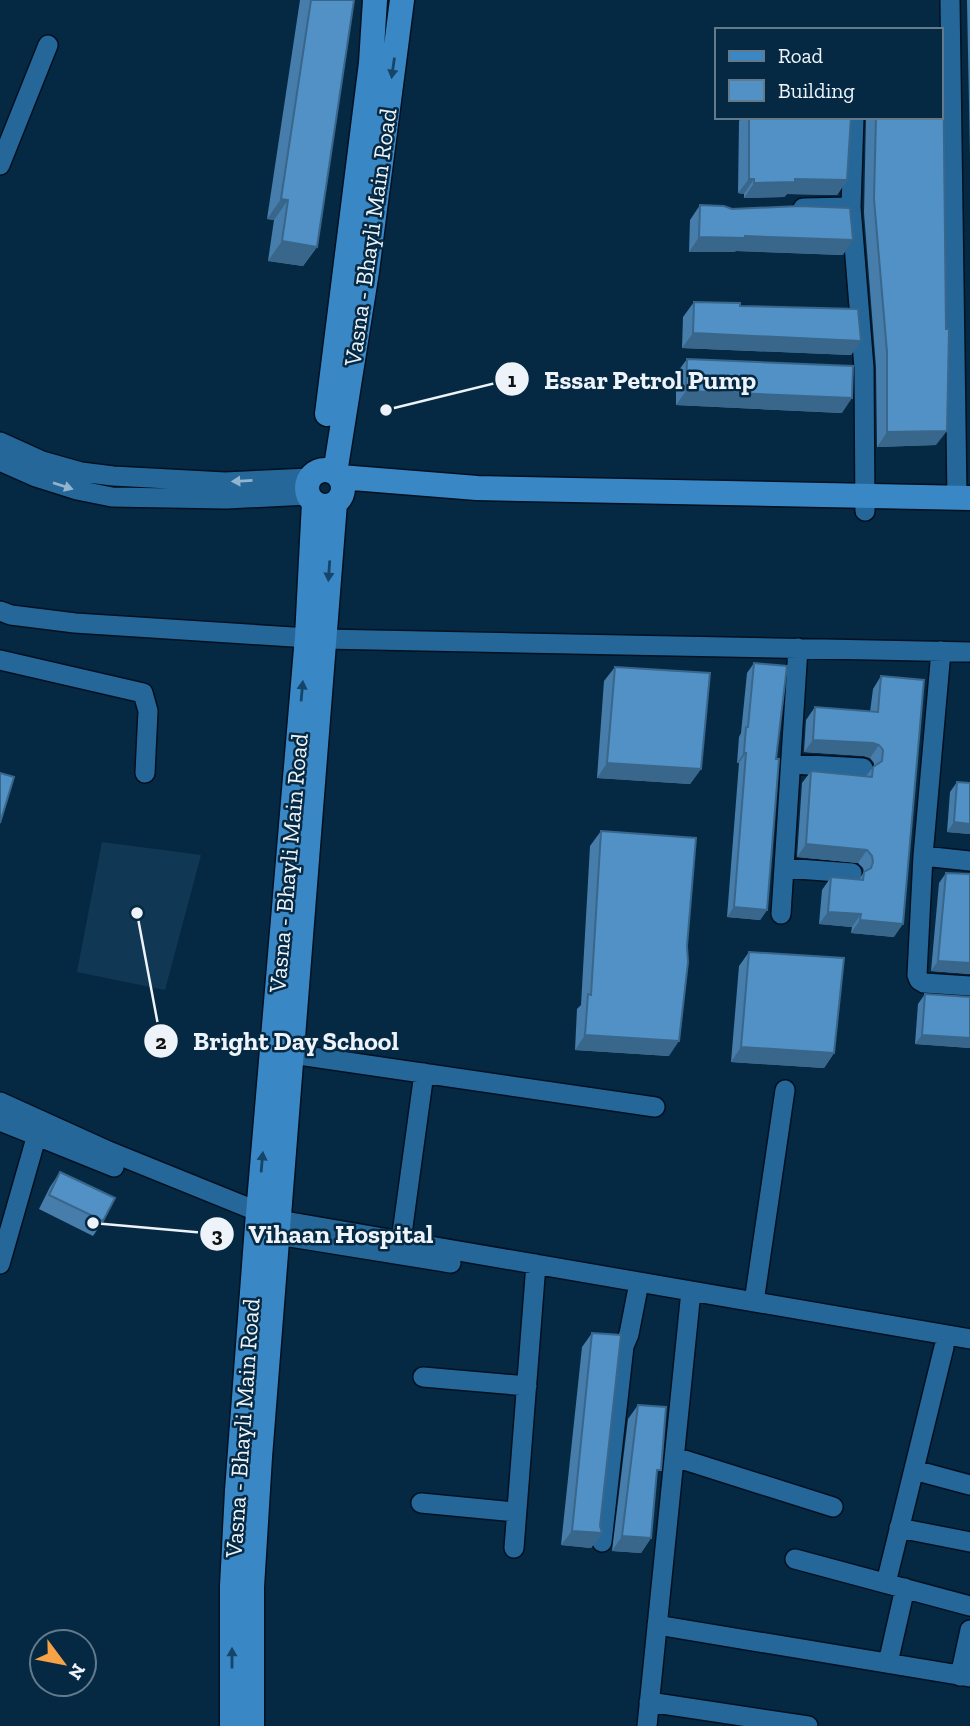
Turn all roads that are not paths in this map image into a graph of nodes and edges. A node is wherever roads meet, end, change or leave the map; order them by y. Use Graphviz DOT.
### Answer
graph roads {
  1 [pos="375,0"];
  2 [pos="402,0"];
  3 [pos="950,0"];
  4 [pos="48,45"];
  5 [pos="854,119"];
  6 [pos="0,165"];
  7 [pos="851,207"];
  8 [pos="786,209"];
  9 [pos="0,442"];
  10 [pos="0,461"];
  11 [pos="326,487"];
  12 [pos="865,503"];
  13 [pos="966,503"];
  14 [pos="0,611"];
  15 [pos="316,638"];
  16 [pos="798,648"];
  17 [pos="941,651"];
  18 [pos="970,652"];
  19 [pos="0,660"];
  20 [pos="791,764"];
  21 [pos="863,768"];
  22 [pos="145,773"];
  23 [pos="923,856"];
  24 [pos="970,861"];
  25 [pos="783,868"];
  26 [pos="852,873"];
  27 [pos="780,914"];
  28 [pos="970,986"];
  29 [pos="292,1054"];
  30 [pos="424,1073"];
  31 [pos="785,1090"];
  32 [pos="0,1102"];
  33 [pos="655,1107"];
  34 [pos="0,1121"];
  35 [pos="39,1128"];
  36 [pos="268,1223"];
  37 [pos="401,1241"];
  38 [pos="0,1264"];
  39 [pos="536,1270"];
  40 [pos="632,1292"];
  41 [pos="691,1296"];
  42 [pos="754,1302"];
  43 [pos="970,1339"];
  44 [pos="944,1347"];
  45 [pos="970,1352"];
  46 [pos="423,1377"];
  47 [pos="527,1386"];
  48 [pos="675,1457"];
  49 [pos="914,1470"];
  50 [pos="970,1485"];
  51 [pos="421,1503"];
  52 [pos="833,1507"];
  53 [pos="516,1512"];
  54 [pos="899,1528"];
  55 [pos="602,1542"];
  56 [pos="970,1542"];
  57 [pos="514,1548"];
  58 [pos="795,1559"];
  59 [pos="886,1583"];
  60 [pos="905,1588"];
  61 [pos="970,1606"];
  62 [pos="657,1625"];
  63 [pos="970,1630"];
  64 [pos="888,1663"];
  65 [pos="965,1676"];
  66 [pos="649,1702"];
  67 [pos="752,1722"];
  68 [pos="232,1726"];
  69 [pos="252,1726"];
  70 [pos="647,1726"];
  71 [pos="808,1726"];
  1 -- 11 [label="main road, Vasna - Bhayli Main Road"];
  2 -- 11 [label="main road, Vasna - Bhayli Main Road, one-way"];
  3 -- 13 [label="street"];
  4 -- 6 [label="street"];
  5 -- 7 [label="street"];
  7 -- 8 [label="street"];
  7 -- 12 [label="street"];
  11 -- 9 [label="street, one-way"];
  10 -- 11 [label="street, one-way"];
  11 -- 12 [label="main road"];
  11 -- 15 [label="main road, Vasna - Bhayli Main Road"];
  12 -- 13 [label="main road"];
  14 -- 15 [label="street"];
  15 -- 16 [label="street"];
  15 -- 29 [label="main road, Vasna - Bhayli Main Road"];
  36 -- 15 [label="main road, Vasna - Bhayli Main Road, one-way"];
  16 -- 17 [label="street"];
  16 -- 20 [label="street"];
  17 -- 18 [label="street"];
  17 -- 23 [label="street"];
  19 -- 22 [label="street"];
  20 -- 21 [label="street"];
  20 -- 25 [label="street"];
  23 -- 24 [label="street"];
  23 -- 28 [label="street"];
  25 -- 26 [label="street"];
  25 -- 27 [label="street"];
  29 -- 30 [label="street"];
  29 -- 36 [label="main road, Vasna - Bhayli Main Road"];
  30 -- 33 [label="street"];
  30 -- 37 [label="street"];
  31 -- 42 [label="street"];
  32 -- 35 [label="street"];
  34 -- 35 [label="street"];
  35 -- 36 [label="street"];
  35 -- 38 [label="street"];
  36 -- 37 [label="street"];
  36 -- 39 [label="street"];
  68 -- 36 [label="main road, Vasna - Bhayli Main Road, one-way"];
  36 -- 69 [label="main road, Vasna - Bhayli Main Road"];
  37 -- 39 [label="street"];
  39 -- 40 [label="street"];
  39 -- 41 [label="street"];
  39 -- 47 [label="street"];
  40 -- 41 [label="street"];
  40 -- 55 [label="street"];
  41 -- 42 [label="street"];
  41 -- 44 [label="street"];
  41 -- 48 [label="street"];
  42 -- 43 [label="street"];
  44 -- 45 [label="street"];
  44 -- 49 [label="street"];
  46 -- 47 [label="street"];
  47 -- 53 [label="street"];
  48 -- 52 [label="street"];
  48 -- 62 [label="street"];
  49 -- 50 [label="street"];
  49 -- 54 [label="street"];
  51 -- 53 [label="street"];
  53 -- 57 [label="street"];
  54 -- 56 [label="street"];
  54 -- 59 [label="street"];
  58 -- 59 [label="street"];
  59 -- 60 [label="street"];
  60 -- 61 [label="street"];
  60 -- 64 [label="street"];
  62 -- 64 [label="street"];
  62 -- 66 [label="street"];
  63 -- 65 [label="street"];
  64 -- 65 [label="street"];
  66 -- 67 [label="street"];
  66 -- 70 [label="street"];
  67 -- 71 [label="street"];
}
